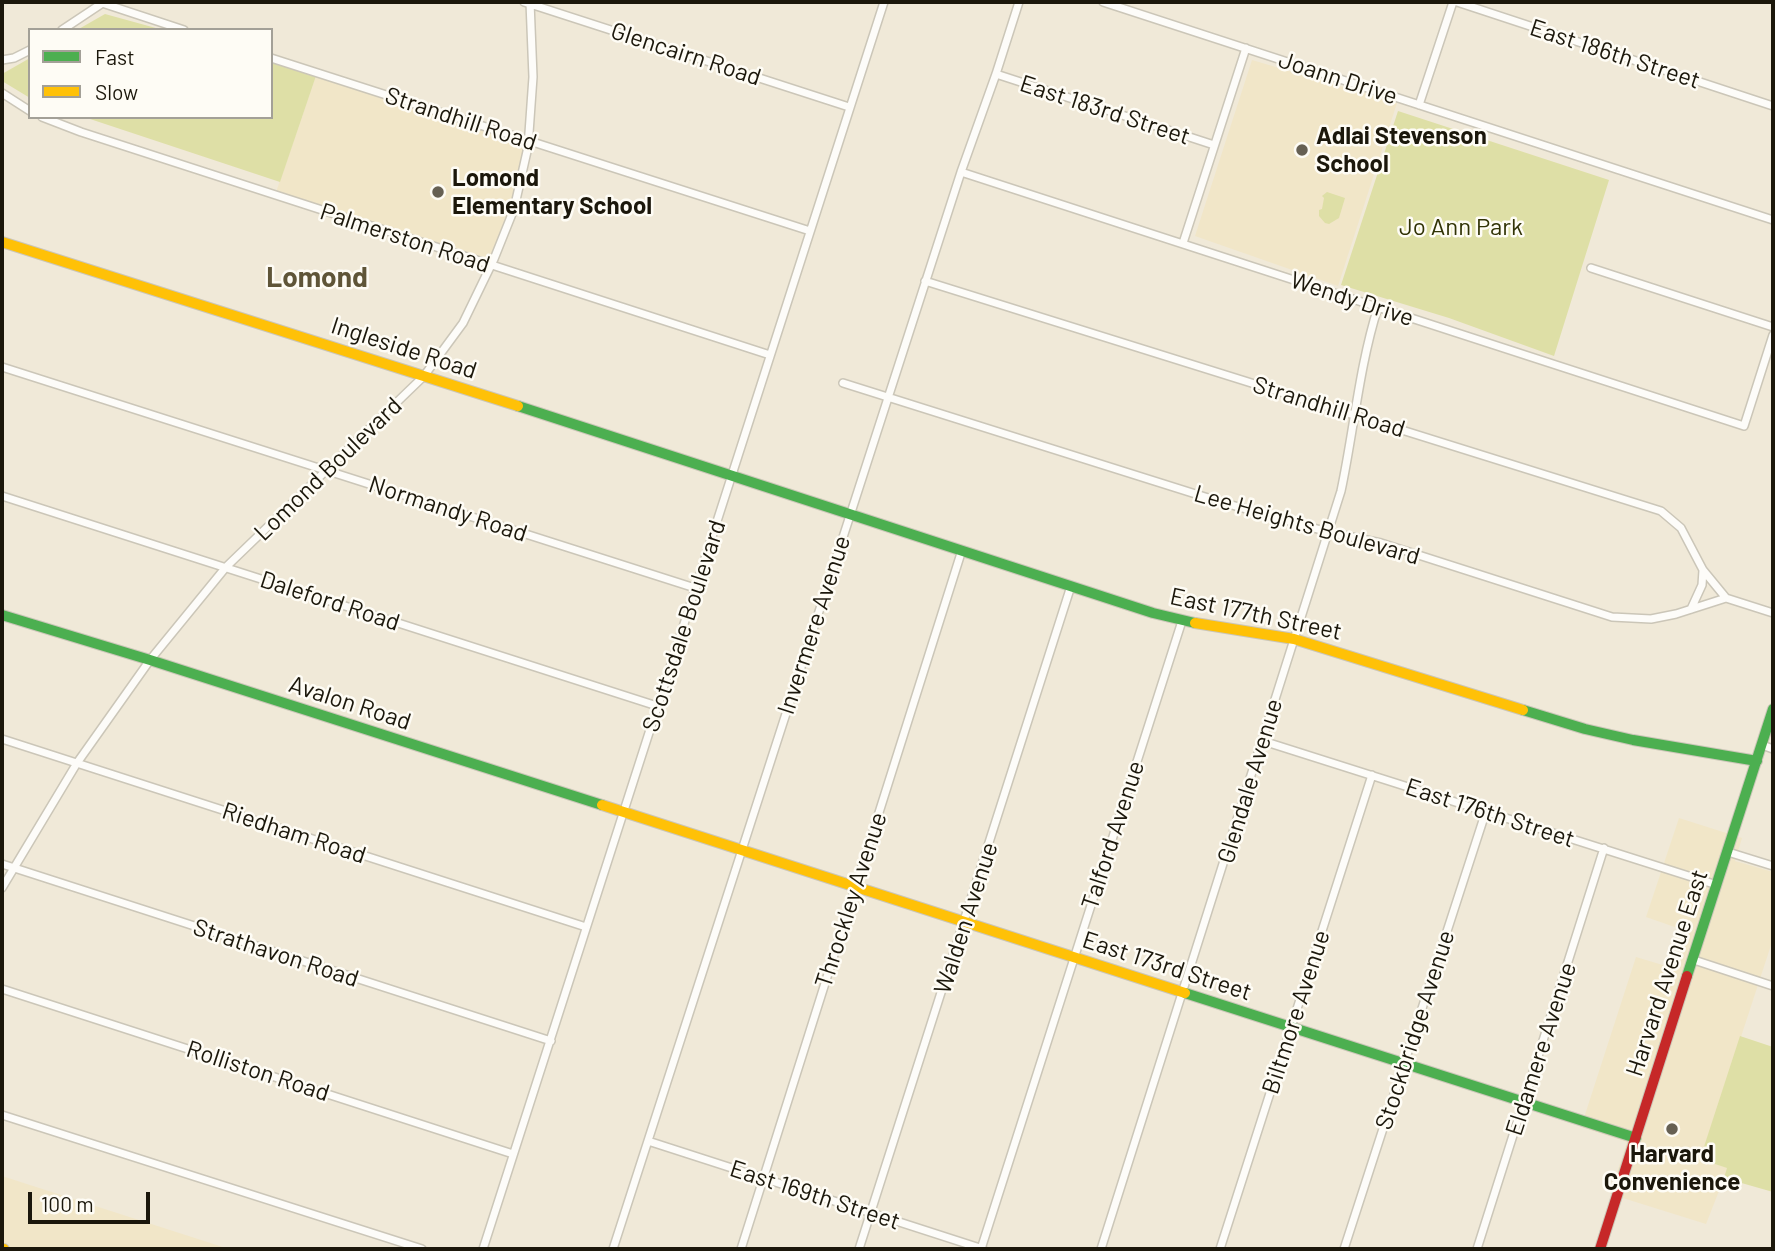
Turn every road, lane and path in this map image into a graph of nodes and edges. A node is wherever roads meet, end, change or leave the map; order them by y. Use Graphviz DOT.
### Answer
graph roads {
  1 [pos="884,2"];
  2 [pos="1019,2"];
  3 [pos="1103,2"];
  4 [pos="1455,2"];
  5 [pos="103,3"];
  6 [pos="528,3"];
  7 [pos="65,28"];
  8 [pos="178,28"];
  9 [pos="1246,48"];
  10 [pos="28,51"];
  11 [pos="273,59"];
  12 [pos="2,60"];
  13 [pos="996,74"];
  14 [pos="2,93"];
  15 [pos="1419,104"];
  16 [pos="1773,106"];
  17 [pos="849,107"];
  18 [pos="28,110"];
  19 [pos="46,119"];
  20 [pos="528,141"];
  21 [pos="1214,145"];
  22 [pos="961,172"];
  23 [pos="1773,220"];
  24 [pos="810,231"];
  25 [pos="2,242"];
  26 [pos="1183,243"];
  27 [pos="490,266"];
  28 [pos="1591,268"];
  29 [pos="925,281"];
  30 [pos="1378,307"];
  31 [pos="1773,327"];
  32 [pos="1773,335"];
  33 [pos="770,355"];
  34 [pos="2,367"];
  35 [pos="424,376"];
  36 [pos="843,383"];
  37 [pos="888,396"];
  38 [pos="1356,415"];
  39 [pos="327,470"];
  40 [pos="732,475"];
  41 [pos="792,494"];
  42 [pos="2,496"];
  43 [pos="850,513"];
  44 [pos="1328,532"];
  45 [pos="962,550"];
  46 [pos="226,567"];
  47 [pos="1703,570"];
  48 [pos="1071,586"];
  49 [pos="695,588"];
  50 [pos="1726,598"];
  51 [pos="1691,609"];
  52 [pos="1773,613"];
  53 [pos="2,615"];
  54 [pos="1182,621"];
  55 [pos="1294,639"];
  56 [pos="150,660"];
  57 [pos="657,706"];
  58 [pos="1773,709"];
  59 [pos="2,739"];
  60 [pos="1263,741"];
  61 [pos="1762,745"];
  62 [pos="1773,749"];
  63 [pos="1757,761"];
  64 [pos="77,763"];
  65 [pos="1371,775"];
  66 [pos="1486,811"];
  67 [pos="623,814"];
  68 [pos="685,833"];
  69 [pos="1604,848"];
  70 [pos="742,852"];
  71 [pos="1728,852"];
  72 [pos="2,864"];
  73 [pos="1773,866"];
  74 [pos="12,868"];
  75 [pos="1717,885"];
  76 [pos="2,888"];
  77 [pos="855,888"];
  78 [pos="965,923"];
  79 [pos="586,927"];
  80 [pos="1074,957"];
  81 [pos="1694,961"];
  82 [pos="1773,986"];
  83 [pos="2,989"];
  84 [pos="1182,992"];
  85 [pos="1290,1028"];
  86 [pos="551,1041"];
  87 [pos="1404,1063"];
  88 [pos="1524,1101"];
  89 [pos="2,1115"];
  90 [pos="1636,1138"];
  91 [pos="648,1141"];
  92 [pos="513,1154"];
  93 [pos="763,1178"];
  94 [pos="871,1214"];
  95 [pos="422,1249"];
  96 [pos="483,1249"];
  97 [pos="613,1249"];
  98 [pos="741,1249"];
  99 [pos="859,1249"];
  100 [pos="982,1249"];
  101 [pos="1101,1249"];
  102 [pos="1220,1249"];
  103 [pos="1344,1249"];
  104 [pos="1477,1249"];
  105 [pos="1600,1249"];
  1 -- 17 [label="street, Scottsdale Boulevard"];
  2 -- 13 [label="street, Invermere Avenue"];
  3 -- 9 [label="street, Joann Drive"];
  4 -- 15 [label="street"];
  4 -- 16 [label="street, East 186th Street"];
  5 -- 7 [label="street"];
  5 -- 8 [label="street"];
  6 -- 17 [label="street, Glencairn Road"];
  6 -- 20 [label="street, Lomond Boulevard"];
  9 -- 15 [label="street, Joann Drive"];
  9 -- 21 [label="street"];
  10 -- 12 [label="street"];
  11 -- 20 [label="street, Strandhill Road"];
  13 -- 21 [label="street, East 183rd Street"];
  13 -- 22 [label="street, Invermere Avenue"];
  14 -- 18 [label="street"];
  15 -- 23 [label="street, Joann Drive"];
  17 -- 24 [label="street, Scottsdale Boulevard"];
  19 -- 27 [label="street, Palmerston Road"];
  20 -- 24 [label="street, Strandhill Road"];
  20 -- 27 [label="street, Lomond Boulevard"];
  21 -- 26 [label="street"];
  22 -- 26 [label="street, Wendy Drive"];
  22 -- 29 [label="street, Invermere Avenue"];
  24 -- 33 [label="street, Scottsdale Boulevard"];
  25 -- 35 [label="street, Ingleside Road"];
  26 -- 30 [label="street, Wendy Drive"];
  27 -- 33 [label="street, Palmerston Road"];
  27 -- 35 [label="street, Lomond Boulevard"];
  28 -- 31 [label="street"];
  29 -- 37 [label="street, Invermere Avenue"];
  29 -- 38 [label="street, Strandhill Road"];
  30 -- 32 [label="street, Wendy Drive"];
  30 -- 38 [label="street, Glendale Avenue"];
  33 -- 40 [label="street, Scottsdale Boulevard"];
  34 -- 39 [label="street, Normandy Road"];
  35 -- 39 [label="street, Lomond Boulevard"];
  35 -- 40 [label="street, Ingleside Road"];
  36 -- 37 [label="street, Lee Heights Boulevard"];
  37 -- 43 [label="street, Invermere Avenue"];
  37 -- 44 [label="street, Lee Heights Boulevard"];
  38 -- 44 [label="street, Glendale Avenue"];
  38 -- 47 [label="street, Strandhill Road"];
  39 -- 46 [label="street, Lomond Boulevard"];
  39 -- 49 [label="street, Normandy Road"];
  40 -- 41 [label="street, Ingleside Road"];
  40 -- 49 [label="street, Scottsdale Boulevard"];
  41 -- 43 [label="street, East 177th Street"];
  42 -- 46 [label="street, Daleford Road"];
  43 -- 45 [label="street, East 177th Street"];
  43 -- 70 [label="street, Invermere Avenue"];
  44 -- 51 [label="street, Lee Heights Boulevard"];
  44 -- 55 [label="street, Glendale Avenue"];
  45 -- 48 [label="street, East 177th Street"];
  45 -- 77 [label="street, Throckley Avenue"];
  46 -- 56 [label="street, Lomond Boulevard"];
  46 -- 57 [label="street, Daleford Road"];
  47 -- 50 [label="street, Strandhill Road"];
  47 -- 51 [label="street"];
  48 -- 54 [label="street, East 177th Street"];
  48 -- 78 [label="street, Walden Avenue"];
  49 -- 57 [label="street, Scottsdale Boulevard"];
  50 -- 51 [label="street, Lee Heights Boulevard"];
  50 -- 52 [label="street"];
  53 -- 56 [label="street, Avalon Road"];
  54 -- 55 [label="street, East 177th Street"];
  54 -- 80 [label="street, Talford Avenue"];
  55 -- 60 [label="street, Glendale Avenue"];
  55 -- 63 [label="street, East 177th Street"];
  56 -- 64 [label="street, Lomond Boulevard"];
  56 -- 67 [label="street, Avalon Road"];
  57 -- 67 [label="street, Scottsdale Boulevard"];
  58 -- 61 [label="street, Harvard Avenue East"];
  59 -- 64 [label="street, Riedham Road"];
  60 -- 65 [label="street, East 176th Street"];
  60 -- 84 [label="street, Glendale Avenue"];
  61 -- 62 [label="street"];
  61 -- 63 [label="street, Harvard Avenue East"];
  63 -- 71 [label="street, Harvard Avenue East"];
  64 -- 74 [label="street, Lomond Boulevard"];
  64 -- 79 [label="street, Riedham Road"];
  65 -- 66 [label="street, East 176th Street"];
  65 -- 85 [label="street, Biltmore Avenue"];
  66 -- 69 [label="street, East 176th Street"];
  66 -- 87 [label="street, Stockbridge Avenue"];
  67 -- 68 [label="street, Avalon Road"];
  67 -- 79 [label="street, Scottsdale Boulevard"];
  68 -- 70 [label="street, East 173rd Street"];
  69 -- 75 [label="street, East 176th Street"];
  69 -- 88 [label="street, Eldamere Avenue"];
  70 -- 77 [label="street, East 173rd Street"];
  70 -- 91 [label="street, Invermere Avenue"];
  71 -- 73 [label="street"];
  71 -- 75 [label="street, Harvard Avenue East"];
  72 -- 74 [label="street, Strathavon Road"];
  74 -- 76 [label="street, Lomond Boulevard"];
  74 -- 86 [label="street, Strathavon Road"];
  75 -- 81 [label="street, Harvard Avenue East"];
  77 -- 78 [label="street, East 173rd Street"];
  77 -- 93 [label="street, Throckley Avenue"];
  78 -- 80 [label="street, East 173rd Street"];
  78 -- 94 [label="street, Walden Avenue"];
  79 -- 86 [label="street, Scottsdale Boulevard"];
  80 -- 84 [label="street, East 173rd Street"];
  80 -- 100 [label="street, Talford Avenue"];
  81 -- 82 [label="street"];
  81 -- 90 [label="street, Harvard Avenue East"];
  83 -- 92 [label="street, Rolliston Road"];
  84 -- 85 [label="street, East 173rd Street"];
  84 -- 101 [label="street, Glendale Avenue"];
  85 -- 87 [label="street, East 173rd Street"];
  85 -- 102 [label="street, Biltmore Avenue"];
  86 -- 92 [label="street, Scottsdale Boulevard"];
  87 -- 88 [label="street, East 173rd Street"];
  87 -- 103 [label="street, Stockbridge Avenue"];
  88 -- 90 [label="street, East 173rd Street"];
  88 -- 104 [label="street, Eldamere Avenue"];
  89 -- 95 [label="street"];
  90 -- 105 [label="street, Harvard Avenue East"];
  91 -- 93 [label="street, East 169th Street"];
  91 -- 97 [label="street, Invermere Avenue"];
  92 -- 96 [label="street, Scottsdale Boulevard"];
  93 -- 94 [label="street, East 169th Street"];
  93 -- 98 [label="street, Throckley Avenue"];
  94 -- 99 [label="street, Walden Avenue"];
  94 -- 100 [label="street, East 169th Street"];
}
